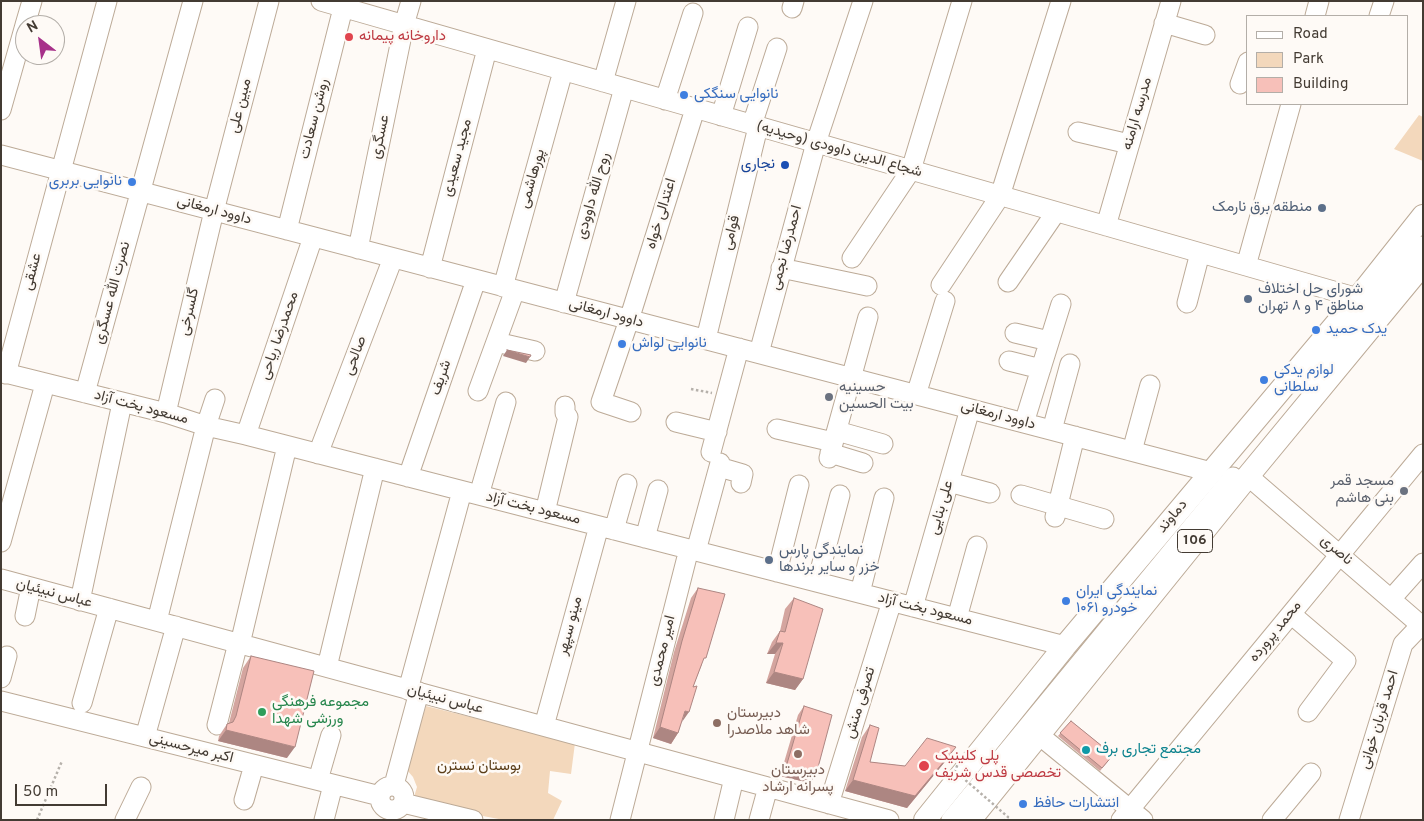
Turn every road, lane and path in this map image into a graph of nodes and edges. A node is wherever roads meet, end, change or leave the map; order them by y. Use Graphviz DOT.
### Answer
graph roads {
  1 [pos="32,1"];
  2 [pos="107,1"];
  3 [pos="193,1"];
  4 [pos="269,1"];
  5 [pos="321,1"];
  6 [pos="411,1"];
  7 [pos="626,1"];
  8 [pos="863,1"];
  9 [pos="962,1"];
  10 [pos="1060,1"];
  11 [pos="1171,1"];
  12 [pos="1319,1"];
  13 [pos="1384,1"];
  14 [pos="343,8"];
  15 [pos="693,13"];
  16 [pos="28,15"];
  17 [pos="1315,15"];
  18 [pos="1379,15"];
  19 [pos="1164,23"];
  20 [pos="404,25"];
  21 [pos="748,27"];
  22 [pos="1205,36"];
  23 [pos="777,48"];
  24 [pos="487,49"];
  25 [pos="15,60"];
  26 [pos="1246,68"];
  27 [pos="563,71"];
  28 [pos="603,82"];
  29 [pos="1240,84"];
  30 [pos="624,88"];
  31 [pos="665,100"];
  32 [pos="1291,105"];
  33 [pos="695,109"];
  34 [pos="1,110"];
  35 [pos="721,116"];
  36 [pos="755,126"];
  37 [pos="1078,132"];
  38 [pos="816,143"];
  39 [pos="1129,144"];
  40 [pos="1,156"];
  41 [pos="911,170"];
  42 [pos="61,171"];
  43 [pos="140,192"];
  44 [pos="1000,196"];
  45 [pos="214,211"];
  46 [pos="1056,212"];
  47 [pos="1423,216"];
  48 [pos="1106,226"];
  49 [pos="287,230"];
  50 [pos="313,237"];
  51 [pos="1423,246"];
  52 [pos="358,249"];
  53 [pos="1200,253"];
  54 [pos="1423,254"];
  55 [pos="393,258"];
  56 [pos="852,258"];
  57 [pos="1423,264"];
  58 [pos="1246,266"];
  59 [pos="430,268"];
  60 [pos="782,268"];
  61 [pos="476,280"];
  62 [pos="1008,282"];
  63 [pos="867,286"];
  64 [pos="509,288"];
  65 [pos="1358,298"];
  66 [pos="564,303"];
  67 [pos="1186,303"];
  68 [pos="1061,304"];
  69 [pos="868,317"];
  70 [pos="630,320"];
  71 [pos="1015,332"];
  72 [pos="706,340"];
  73 [pos="1049,341"];
  74 [pos="496,342"];
  75 [pos="739,348"];
  76 [pos="535,351"];
  77 [pos="759,354"];
  78 [pos="1009,362"];
  79 [pos="1070,364"];
  80 [pos="1041,368"];
  81 [pos="4,373"];
  82 [pos="852,378"];
  83 [pos="45,384"];
  84 [pos="1150,385"];
  85 [pos="691,389"];
  86 [pos="478,391"];
  87 [pos="85,393"];
  88 [pos="916,395"];
  89 [pos="726,396"];
  90 [pos="215,398"];
  91 [pos="506,402"];
  92 [pos="122,403"];
  93 [pos="565,406"];
  94 [pos="970,409"];
  95 [pos="631,412"];
  96 [pos="166,414"];
  97 [pos="676,422"];
  98 [pos="1024,423"];
  99 [pos="206,426"];
  100 [pos="777,429"];
  101 [pos="1052,430"];
  102 [pos="717,432"];
  103 [pos="246,435"];
  104 [pos="1076,436"];
  105 [pos="883,444"];
  106 [pos="286,446"];
  107 [pos="832,446"];
  108 [pos="1132,451"];
  109 [pos="318,454"];
  110 [pos="1423,454"];
  111 [pos="717,461"];
  112 [pos="863,462"];
  113 [pos="375,468"];
  114 [pos="1211,472"];
  115 [pos="1248,476"];
  116 [pos="408,477"];
  117 [pos="949,482"];
  118 [pos="741,483"];
  119 [pos="627,484"];
  120 [pos="798,485"];
  121 [pos="658,490"];
  122 [pos="470,493"];
  123 [pos="990,493"];
  124 [pos="1021,495"];
  125 [pos="840,496"];
  126 [pos="884,498"];
  127 [pos="545,512"];
  128 [pos="1056,513"];
  129 [pos="1104,519"];
  130 [pos="606,528"];
  131 [pos="645,538"];
  132 [pos="1,542"];
  133 [pos="977,546"];
  134 [pos="693,550"];
  135 [pos="1340,554"];
  136 [pos="1423,563"];
  137 [pos="777,572"];
  138 [pos="1,579"];
  139 [pos="817,582"];
  140 [pos="31,587"];
  141 [pos="860,593"];
  142 [pos="1391,599"];
  143 [pos="80,601"];
  144 [pos="892,601"];
  145 [pos="913,607"];
  146 [pos="109,608"];
  147 [pos="1291,614"];
  148 [pos="25,616"];
  149 [pos="957,618"];
  150 [pos="157,621"];
  151 [pos="1422,625"];
  152 [pos="176,626"];
  153 [pos="239,644"];
  154 [pos="1065,646"];
  155 [pos="7,656"];
  156 [pos="327,667"];
  157 [pos="1,678"];
  158 [pos="413,691"];
  159 [pos="1,701"];
  160 [pos="82,702"];
  161 [pos="1308,712"];
  162 [pos="216,725"];
  163 [pos="544,726"];
  164 [pos="330,735"];
  165 [pos="1038,735"];
  166 [pos="145,737"];
  167 [pos="638,753"];
  168 [pos="961,756"];
  169 [pos="62,761"];
  170 [pos="254,765"];
  171 [pos="1310,773"];
  172 [pos="734,778"];
  173 [pos="325,782"];
  174 [pos="142,787"];
  175 [pos="768,787"];
  176 [pos="244,800"];
  177 [pos="390,803"];
  178 [pos="830,804"];
  179 [pos="1131,816"];
  180 [pos="469,819"];
  181 [pos="37,820"];
  182 [pos="125,820"];
  183 [pos="324,820"];
  184 [pos="620,820"];
  185 [pos="724,820"];
  186 [pos="759,820"];
  187 [pos="889,820"];
  188 [pos="925,820"];
  189 [pos="951,820"];
  190 [pos="962,820"];
  191 [pos="970,820"];
  192 [pos="1005,820"];
  193 [pos="1272,820"];
  194 [pos="1349,820"];
  1 -- 16 [label="street"];
  2 -- 42 [label="street, عشقی"];
  3 -- 43 [label="street, نصرت الله عسگری"];
  4 -- 45 [label="street, مبین علی"];
  5 -- 14 [label="street, شجاع الدین داوودی (وحیدیه)"];
  6 -- 20 [label="street, عسگری"];
  7 -- 28 [label="street"];
  8 -- 38 [label="street, احمدرضا نجمی"];
  9 -- 41 [label="street"];
  10 -- 44 [label="street"];
  11 -- 19 [label="street, مدرسه ارامنه"];
  12 -- 17 [label="street"];
  13 -- 18 [label="street"];
  14 -- 20 [label="street, شجاع الدین داوودی (وحیدیه)"];
  14 -- 49 [label="street, روشن سعادت"];
  15 -- 31 [label="street"];
  19 -- 22 [label="street"];
  19 -- 39 [label="street, مدرسه ارامنه"];
  20 -- 24 [label="street, شجاع الدین داوودی (وحیدیه)"];
  20 -- 52 [label="street, عسگری"];
  21 -- 35 [label="street"];
  23 -- 36 [label="street, قوامی"];
  24 -- 27 [label="street, شجاع الدین داوودی (وحیدیه)"];
  24 -- 59 [label="street, مجید سعیدی"];
  25 -- 34 [label="street"];
  26 -- 29 [label="street"];
  27 -- 28 [label="street, شجاع الدین داوودی (وحیدیه)"];
  27 -- 64 [label="street, پورهاشمی"];
  28 -- 30 [label="street, شجاع الدین داوودی (وحیدیه)"];
  30 -- 31 [label="street, شجاع الدین داوودی (وحیدیه)"];
  30 -- 66 [label="street, روح الله داوودی"];
  31 -- 33 [label="street, شجاع الدین داوودی (وحیدیه)"];
  32 -- 58 [label="street"];
  33 -- 35 [label="street, شجاع الدین داوودی (وحیدیه)"];
  33 -- 70 [label="street, اعتدالی خواه"];
  35 -- 36 [label="street, شجاع الدین داوودی (وحیدیه)"];
  36 -- 38 [label="street, شجاع الدین داوودی (وحیدیه)"];
  36 -- 72 [label="street, قوامی"];
  37 -- 39 [label="street"];
  38 -- 41 [label="street, شجاع الدین داوودی (وحیدیه)"];
  38 -- 60 [label="street, احمدرضا نجمی"];
  39 -- 48 [label="street, مدرسه ارامنه"];
  40 -- 42 [label="street, داوود ارمغانی"];
  41 -- 44 [label="street, شجاع الدین داوودی (وحیدیه)"];
  41 -- 56 [label="street"];
  42 -- 43 [label="street, داوود ارمغانی"];
  42 -- 81 [label="street, عشقی"];
  43 -- 45 [label="street, داوود ارمغانی"];
  43 -- 87 [label="street, نصرت الله عسگری"];
  44 -- 46 [label="street, شجاع الدین داوودی (وحیدیه)"];
  44 -- 88 [label="street"];
  45 -- 49 [label="street, داوود ارمغانی"];
  45 -- 96 [label="street, گلسرخی"];
  46 -- 48 [label="street, شجاع الدین داوودی (وحیدیه)"];
  46 -- 62 [label="street"];
  47 -- 65 [label="main road, دماوند / 106"];
  48 -- 53 [label="street, شجاع الدین داوودی (وحیدیه)"];
  49 -- 50 [label="street, داوود ارمغانی"];
  50 -- 52 [label="street, داوود ارمغانی"];
  50 -- 103 [label="street, محمدرضا ریاحی"];
  51 -- 189 [label="street"];
  52 -- 55 [label="street, داوود ارمغانی"];
  53 -- 58 [label="street, شجاع الدین داوودی (وحیدیه)"];
  53 -- 67 [label="street"];
  54 -- 190 [label="street"];
  55 -- 59 [label="street, داوود ارمغانی"];
  55 -- 109 [label="street, صالحی"];
  57 -- 115 [label="main road, 106"];
  58 -- 65 [label="street, شجاع الدین داوودی (وحیدیه)"];
  59 -- 61 [label="street, داوود ارمغانی"];
  60 -- 63 [label="street"];
  60 -- 77 [label="street, احمدرضا نجمی"];
  61 -- 64 [label="street, داوود ارمغانی"];
  61 -- 116 [label="street, شریف"];
  64 -- 66 [label="street, داوود ارمغانی"];
  64 -- 74 [label="street, پورهاشمی"];
  65 -- 114 [label="main road, دماوند / 106"];
  66 -- 70 [label="street, داوود ارمغانی"];
  68 -- 73 [label="street"];
  69 -- 82 [label="street"];
  70 -- 72 [label="street, داوود ارمغانی"];
  70 -- 95 [label="street, اعتدالی خواه"];
  71 -- 73 [label="street"];
  72 -- 75 [label="street, داوود ارمغانی"];
  73 -- 80 [label="street"];
  74 -- 76 [label="street"];
  74 -- 86 [label="street, پورهاشمی"];
  75 -- 77 [label="street, داوود ارمغانی"];
  75 -- 89 [label="street, امیر محمدی"];
  77 -- 82 [label="street, داوود ارمغانی"];
  78 -- 80 [label="street"];
  79 -- 101 [label="street"];
  80 -- 98 [label="street"];
  81 -- 83 [label="street, مسعود بخت آزاد"];
  82 -- 88 [label="street, داوود ارمغانی"];
  82 -- 107 [label="street"];
  83 -- 87 [label="street, مسعود بخت آزاد"];
  83 -- 132 [label="street"];
  84 -- 108 [label="street"];
  85 -- 89 [label="path"];
  87 -- 92 [label="street, مسعود بخت آزاد"];
  88 -- 94 [label="street, داوود ارمغانی"];
  89 -- 102 [label="street, امیر محمدی"];
  90 -- 99 [label="street"];
  91 -- 122 [label="street"];
  92 -- 96 [label="street, مسعود بخت آزاد"];
  92 -- 143 [label="street"];
  93 -- 127 [label="street"];
  94 -- 98 [label="street, داوود ارمغانی"];
  94 -- 117 [label="street, علی بنایی"];
  96 -- 99 [label="street, مسعود بخت آزاد"];
  97 -- 102 [label="street"];
  98 -- 101 [label="street, داوود ارمغانی"];
  99 -- 103 [label="street, مسعود بخت آزاد"];
  99 -- 150 [label="street"];
  100 -- 107 [label="street"];
  101 -- 104 [label="street, داوود ارمغانی"];
  102 -- 111 [label="street, امیر محمدی"];
  103 -- 106 [label="street, مسعود بخت آزاد"];
  104 -- 108 [label="street, داوود ارمغانی"];
  104 -- 128 [label="street"];
  105 -- 107 [label="street"];
  106 -- 109 [label="street, مسعود بخت آزاد"];
  106 -- 153 [label="street"];
  107 -- 112 [label="street"];
  108 -- 114 [label="street, داوود ارمغانی"];
  109 -- 113 [label="street, مسعود بخت آزاد"];
  110 -- 135 [label="street, محمد پرورده"];
  111 -- 118 [label="street"];
  111 -- 134 [label="street, امیر محمدی"];
  113 -- 116 [label="street, مسعود بخت آزاد"];
  113 -- 156 [label="street"];
  114 -- 154 [label="main road, دماوند / 106"];
  115 -- 135 [label="street, ناصری"];
  115 -- 165 [label="main road, 106"];
  116 -- 122 [label="street, مسعود بخت آزاد"];
  117 -- 123 [label="street"];
  117 -- 145 [label="street, علی بنایی"];
  119 -- 130 [label="street, مینو سپهر"];
  120 -- 137 [label="street"];
  121 -- 131 [label="street"];
  122 -- 127 [label="street, مسعود بخت آزاد"];
  122 -- 158 [label="street"];
  124 -- 128 [label="street"];
  125 -- 139 [label="street"];
  126 -- 141 [label="street"];
  127 -- 130 [label="street, مسعود بخت آزاد"];
  128 -- 129 [label="street"];
  130 -- 131 [label="street, مسعود بخت آزاد"];
  130 -- 163 [label="street, مینو سپهر"];
  131 -- 134 [label="street, مسعود بخت آزاد"];
  133 -- 149 [label="street"];
  134 -- 137 [label="street, مسعود بخت آزاد"];
  134 -- 167 [label="street, امیر محمدی"];
  135 -- 142 [label="street, ناصری"];
  135 -- 147 [label="street, محمد پرورده"];
  136 -- 142 [label="street"];
  137 -- 139 [label="street, مسعود بخت آزاد"];
  138 -- 140 [label="street, عباس نبیئیان"];
  139 -- 141 [label="street, مسعود بخت آزاد"];
  140 -- 143 [label="street, عباس نبیئیان"];
  140 -- 148 [label="street"];
  141 -- 144 [label="street, مسعود بخت آزاد"];
  142 -- 151 [label="street, ناصری"];
  143 -- 146 [label="street, عباس نبیئیان"];
  144 -- 145 [label="street, مسعود بخت آزاد"];
  144 -- 178 [label="street, تصرفی منش"];
  145 -- 149 [label="street, مسعود بخت آزاد"];
  146 -- 150 [label="street, عباس نبیئیان"];
  146 -- 160 [label="street"];
  147 -- 161 [label="street"];
  147 -- 179 [label="street, محمد پرورده"];
  149 -- 154 [label="street, مسعود بخت آزاد"];
  150 -- 152 [label="street, عباس نبیئیان"];
  151 -- 194 [label="street, احمد قربان خوانی"];
  152 -- 153 [label="street, عباس نبیئیان"];
  152 -- 166 [label="street"];
  153 -- 156 [label="street, عباس نبیئیان"];
  153 -- 162 [label="street"];
  154 -- 188 [label="main road, دماوند / 106"];
  155 -- 157 [label="street"];
  156 -- 158 [label="street, عباس نبیئیان"];
  158 -- 163 [label="street, عباس نبیئیان"];
  158 -- 177 [label="street"];
  159 -- 166 [label="street, اکبر میرحسینی"];
  163 -- 167 [label="street, عباس نبیئیان"];
  164 -- 173 [label="street"];
  165 -- 179 [label="street"];
  165 -- 191 [label="main road, 106"];
  166 -- 170 [label="street, اکبر میرحسینی"];
  167 -- 172 [label="street, عباس نبیئیان"];
  167 -- 184 [label="street, امیر محمدی"];
  168 -- 192 [label="path, bridge"];
  169 -- 181 [label="path"];
  170 -- 173 [label="street, اکبر میرحسینی"];
  170 -- 176 [label="street"];
  171 -- 193 [label="street"];
  172 -- 175 [label="street, عباس نبیئیان"];
  172 -- 185 [label="street"];
  173 -- 177 [label="street, اکبر میرحسینی"];
  173 -- 183 [label="street"];
  174 -- 182 [label="street"];
  175 -- 178 [label="street, عباس نبیئیان"];
  175 -- 186 [label="street"];
  177 -- 180 [label="street, اکبر میرحسینی"];
  178 -- 187 [label="street, عباس نبیئیان"];
}
